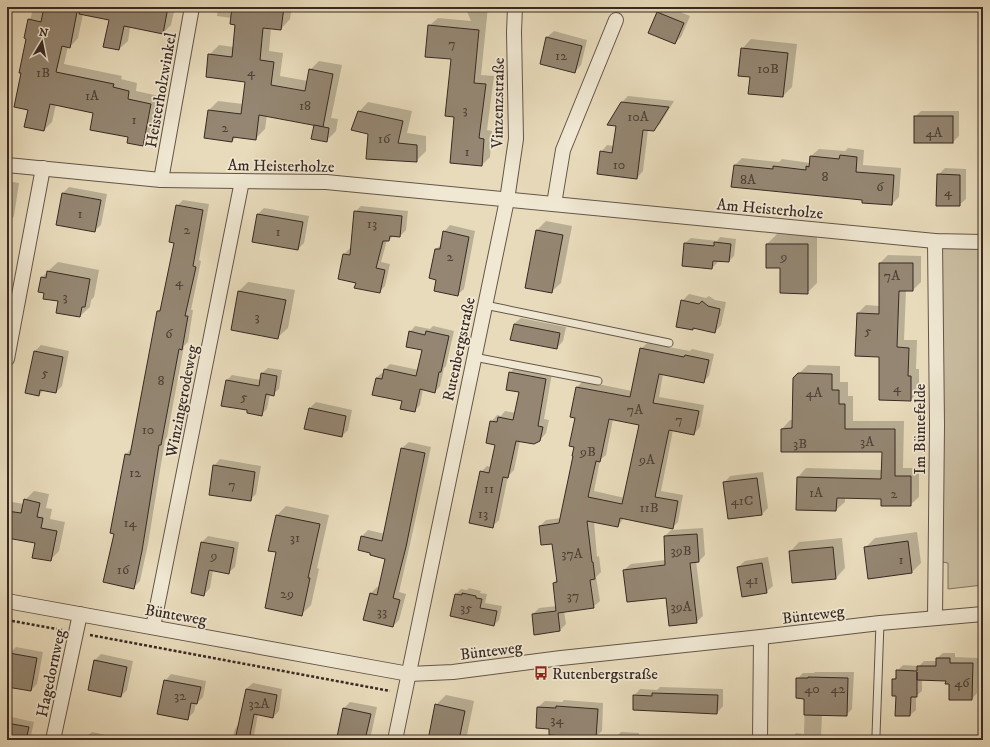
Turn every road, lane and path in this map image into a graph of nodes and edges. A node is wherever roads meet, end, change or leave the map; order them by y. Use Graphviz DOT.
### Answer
graph roads {
  1 [pos="192,7"];
  2 [pos="515,7"];
  3 [pos="616,20"];
  4 [pos="7,165"];
  5 [pos="43,168"];
  6 [pos="161,180"];
  7 [pos="242,181"];
  8 [pos="507,200"];
  9 [pos="554,204"];
  10 [pos="935,240"];
  11 [pos="983,242"];
  12 [pos="485,305"];
  13 [pos="669,343"];
  14 [pos="474,357"];
  15 [pos="7,359"];
  16 [pos="598,381"];
  17 [pos="7,601"];
  18 [pos="80,614"];
  19 [pos="983,614"];
  20 [pos="934,618"];
  21 [pos="7,620"];
  22 [pos="880,623"];
  23 [pos="153,627"];
  24 [pos="76,632"];
  25 [pos="761,637"];
  26 [pos="409,674"];
  27 [pos="405,692"];
  28 [pos="876,735"];
  29 [pos="53,740"];
  30 [pos="395,740"];
  31 [pos="760,740"];
  1 -- 6 [label="street, Heisterholzwinkel"];
  2 -- 8 [label="street, Vinzenzstraße"];
  3 -- 9 [label="street"];
  4 -- 5 [label="street, Am Heisterholze"];
  5 -- 6 [label="street, Am Heisterholze"];
  5 -- 15 [label="street"];
  6 -- 7 [label="street, Am Heisterholze"];
  7 -- 8 [label="street, Am Heisterholze"];
  7 -- 23 [label="street, Winzingerodeweg"];
  8 -- 9 [label="street, Am Heisterholze"];
  8 -- 12 [label="street, Rutenbergstraße"];
  9 -- 10 [label="street, Am Heisterholze"];
  10 -- 11 [label="street, Am Heisterholze"];
  10 -- 20 [label="street, Im Büntefelde"];
  12 -- 13 [label="lane"];
  12 -- 14 [label="street, Rutenbergstraße"];
  14 -- 16 [label="lane"];
  14 -- 26 [label="street, Rutenbergstraße"];
  17 -- 18 [label="street, Bünteweg"];
  18 -- 23 [label="street, Bünteweg"];
  18 -- 24 [label="street, Hagedornweg"];
  19 -- 20 [label="street, Bünteweg"];
  20 -- 22 [label="street, Bünteweg"];
  21 -- 24 [label="path"];
  22 -- 25 [label="street, Bünteweg"];
  22 -- 28 [label="lane"];
  23 -- 26 [label="street, Bünteweg"];
  24 -- 27 [label="path"];
  24 -- 29 [label="street, Hagedornweg"];
  25 -- 26 [label="street, Bünteweg"];
  25 -- 31 [label="street"];
  26 -- 27 [label="street, Rutenbergstraße"];
  27 -- 30 [label="street, Rutenbergstraße"];
}
